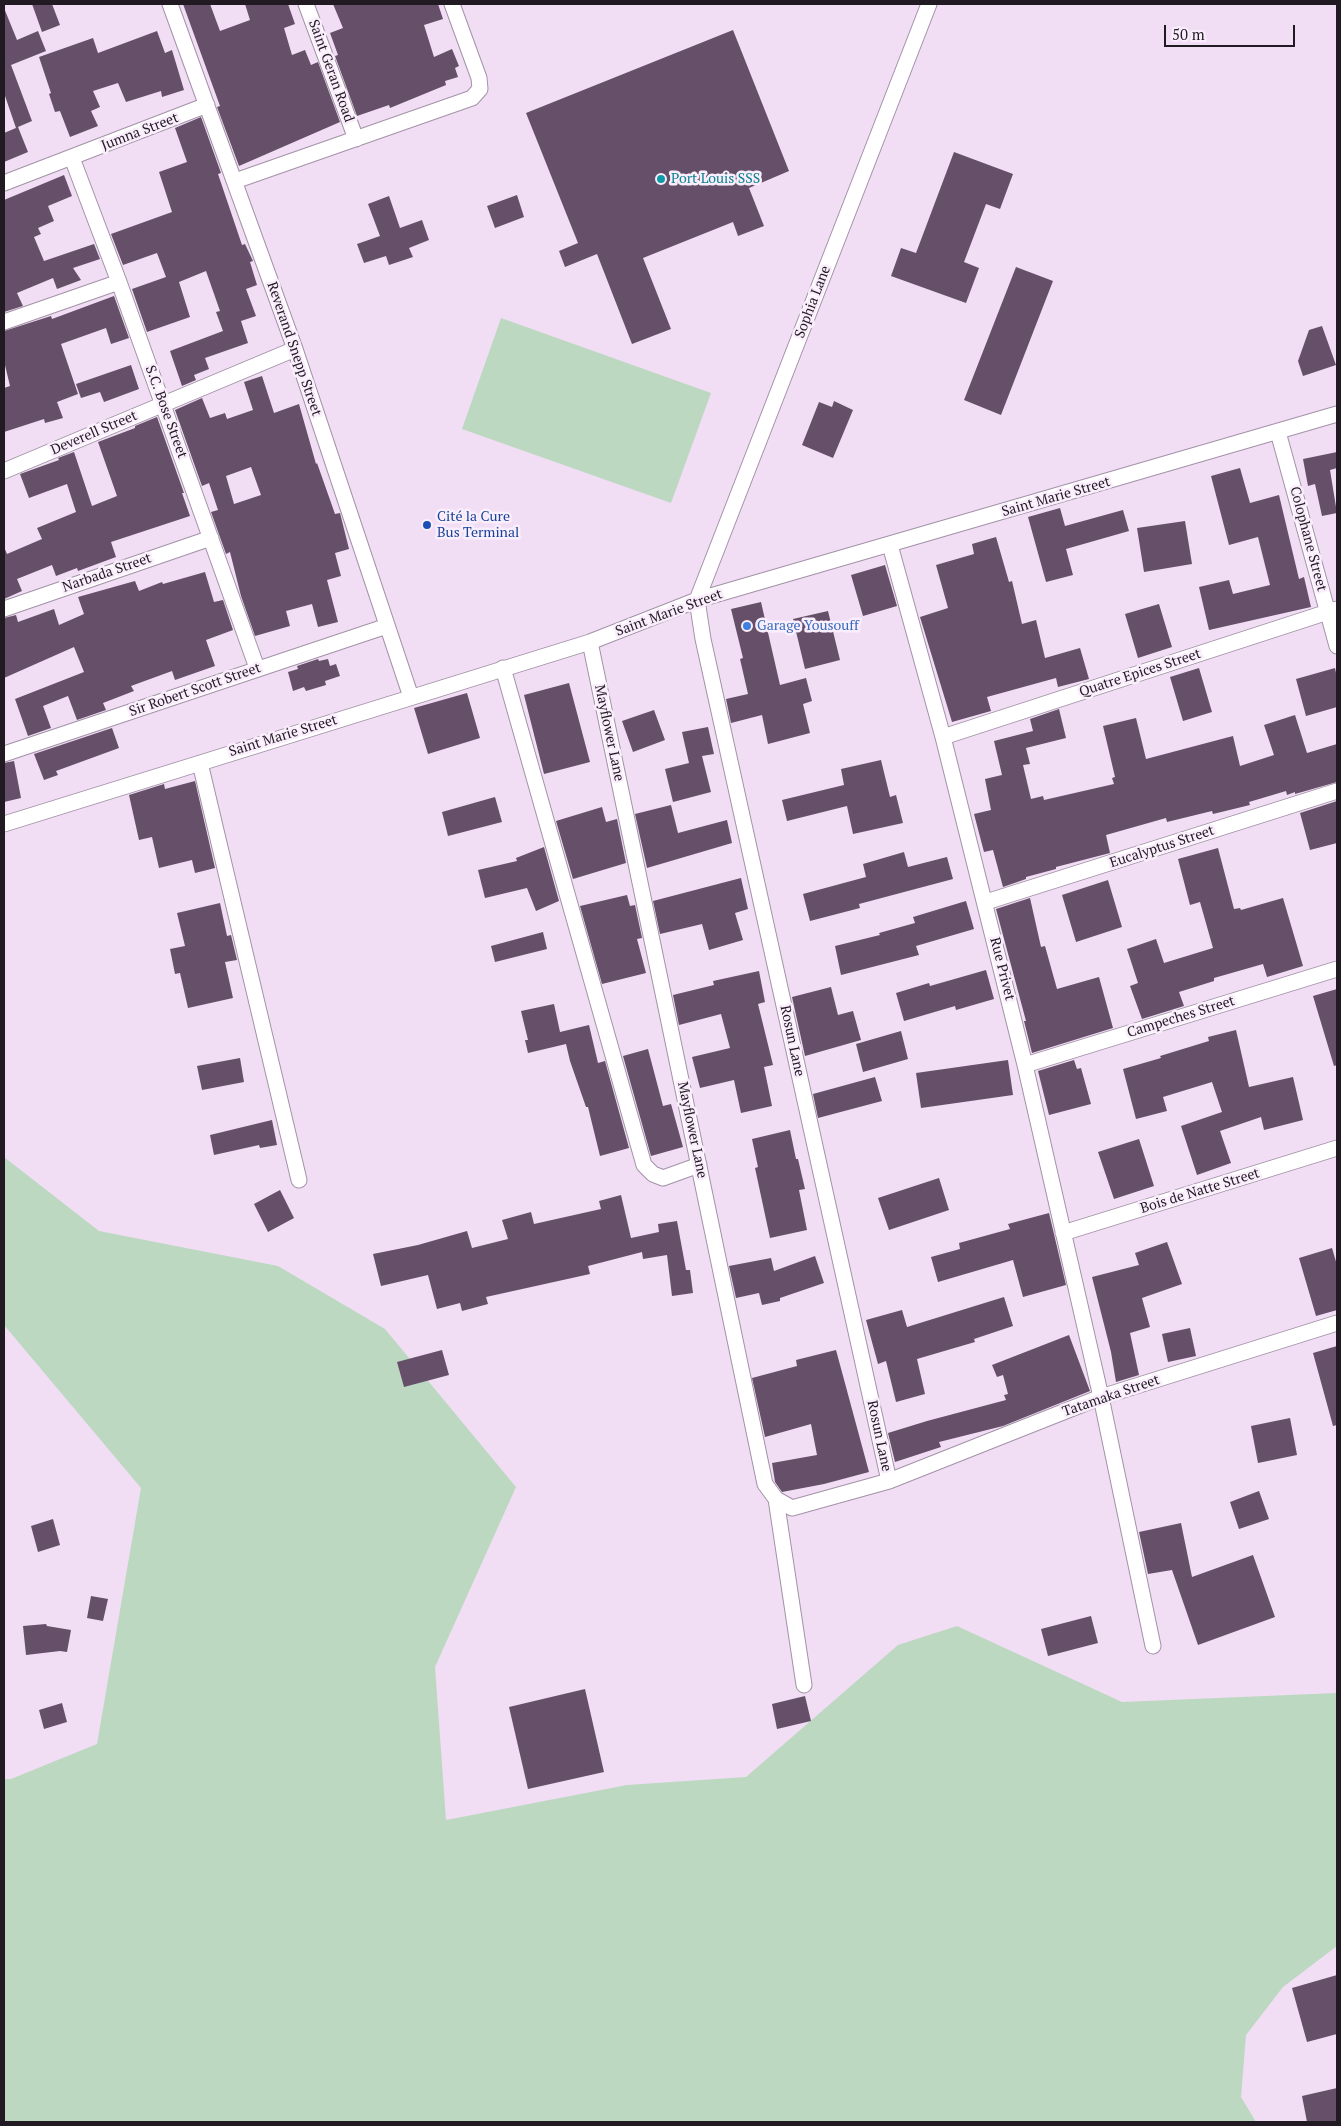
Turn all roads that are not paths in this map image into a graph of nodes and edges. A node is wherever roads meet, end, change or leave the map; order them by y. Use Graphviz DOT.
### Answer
graph roads {
  1 [pos="170,4"];
  2 [pos="306,4"];
  3 [pos="452,4"];
  4 [pos="929,4"];
  5 [pos="207,105"];
  6 [pos="356,139"];
  7 [pos="72,158"];
  8 [pos="235,181"];
  9 [pos="4,183"];
  10 [pos="119,282"];
  11 [pos="4,322"];
  12 [pos="295,349"];
  13 [pos="163,404"];
  14 [pos="1337,414"];
  15 [pos="1278,432"];
  16 [pos="4,471"];
  17 [pos="211,538"];
  18 [pos="890,545"];
  19 [pos="698,600"];
  20 [pos="4,609"];
  21 [pos="1333,611"];
  22 [pos="387,626"];
  23 [pos="590,642"];
  24 [pos="1337,646"];
  25 [pos="258,668"];
  26 [pos="503,668"];
  27 [pos="411,696"];
  28 [pos="943,737"];
  29 [pos="4,754"];
  30 [pos="200,763"];
  31 [pos="1337,791"];
  32 [pos="4,824"];
  33 [pos="986,902"];
  34 [pos="1337,969"];
  35 [pos="1025,1065"];
  36 [pos="1337,1148"];
  37 [pos="699,1165"];
  38 [pos="300,1180"];
  39 [pos="1063,1233"];
  40 [pos="1337,1323"];
  41 [pos="1101,1397"];
  42 [pos="889,1481"];
  43 [pos="776,1499"];
  44 [pos="1153,1646"];
  45 [pos="804,1685"];
  1 -- 5 [label="street, Reverand Snepp Street"];
  2 -- 6 [label="street, Saint Geran Road"];
  3 -- 6 [label="street"];
  4 -- 19 [label="street, Sophia Lane"];
  5 -- 7 [label="street, Jumna Street"];
  5 -- 8 [label="street, Reverand Snepp Street"];
  6 -- 8 [label="street"];
  7 -- 9 [label="street, Jumna Street"];
  7 -- 10 [label="street, S.C. Bose Street"];
  8 -- 12 [label="street, Reverand Snepp Street"];
  10 -- 11 [label="street"];
  10 -- 13 [label="street, S.C. Bose Street"];
  12 -- 13 [label="street, Deverell Street"];
  12 -- 22 [label="street, Reverand Snepp Street"];
  13 -- 16 [label="street, Deverell Street"];
  13 -- 17 [label="street, S.C. Bose Street"];
  14 -- 15 [label="street, Saint Marie Street"];
  15 -- 18 [label="street, Saint Marie Street"];
  15 -- 21 [label="street, Colophane Street"];
  17 -- 20 [label="street, Narbada Street"];
  17 -- 25 [label="street, S.C. Bose Street"];
  18 -- 19 [label="street, Saint Marie Street"];
  18 -- 28 [label="street, Rue Privet"];
  19 -- 23 [label="street, Saint Marie Street"];
  19 -- 42 [label="street, Rosun Lane"];
  21 -- 24 [label="street, Colophane Street"];
  21 -- 28 [label="street, Quatre Epices Street"];
  22 -- 25 [label="street, Sir Robert Scott Street"];
  22 -- 27 [label="street, Reverand Snepp Street"];
  23 -- 26 [label="street, Saint Marie Street"];
  23 -- 37 [label="street, Mayflower Lane"];
  25 -- 29 [label="street, Sir Robert Scott Street"];
  26 -- 27 [label="street, Saint Marie Street"];
  26 -- 37 [label="street"];
  27 -- 30 [label="street, Saint Marie Street"];
  28 -- 33 [label="street, Rue Privet"];
  30 -- 32 [label="street, Saint Marie Street"];
  30 -- 38 [label="street"];
  31 -- 33 [label="street, Eucalyptus Street"];
  33 -- 35 [label="street, Rue Privet"];
  34 -- 35 [label="street, Campeches Street"];
  35 -- 39 [label="street, Rue Privet"];
  36 -- 39 [label="street, Bois de Natte Street"];
  37 -- 43 [label="street, Mayflower Lane"];
  39 -- 41 [label="street, Rue Privet"];
  40 -- 41 [label="street, Tatamaka Street"];
  41 -- 42 [label="street, Tatamaka Street"];
  41 -- 44 [label="street, Rue Privet"];
  42 -- 43 [label="street"];
  43 -- 45 [label="street"];
}
